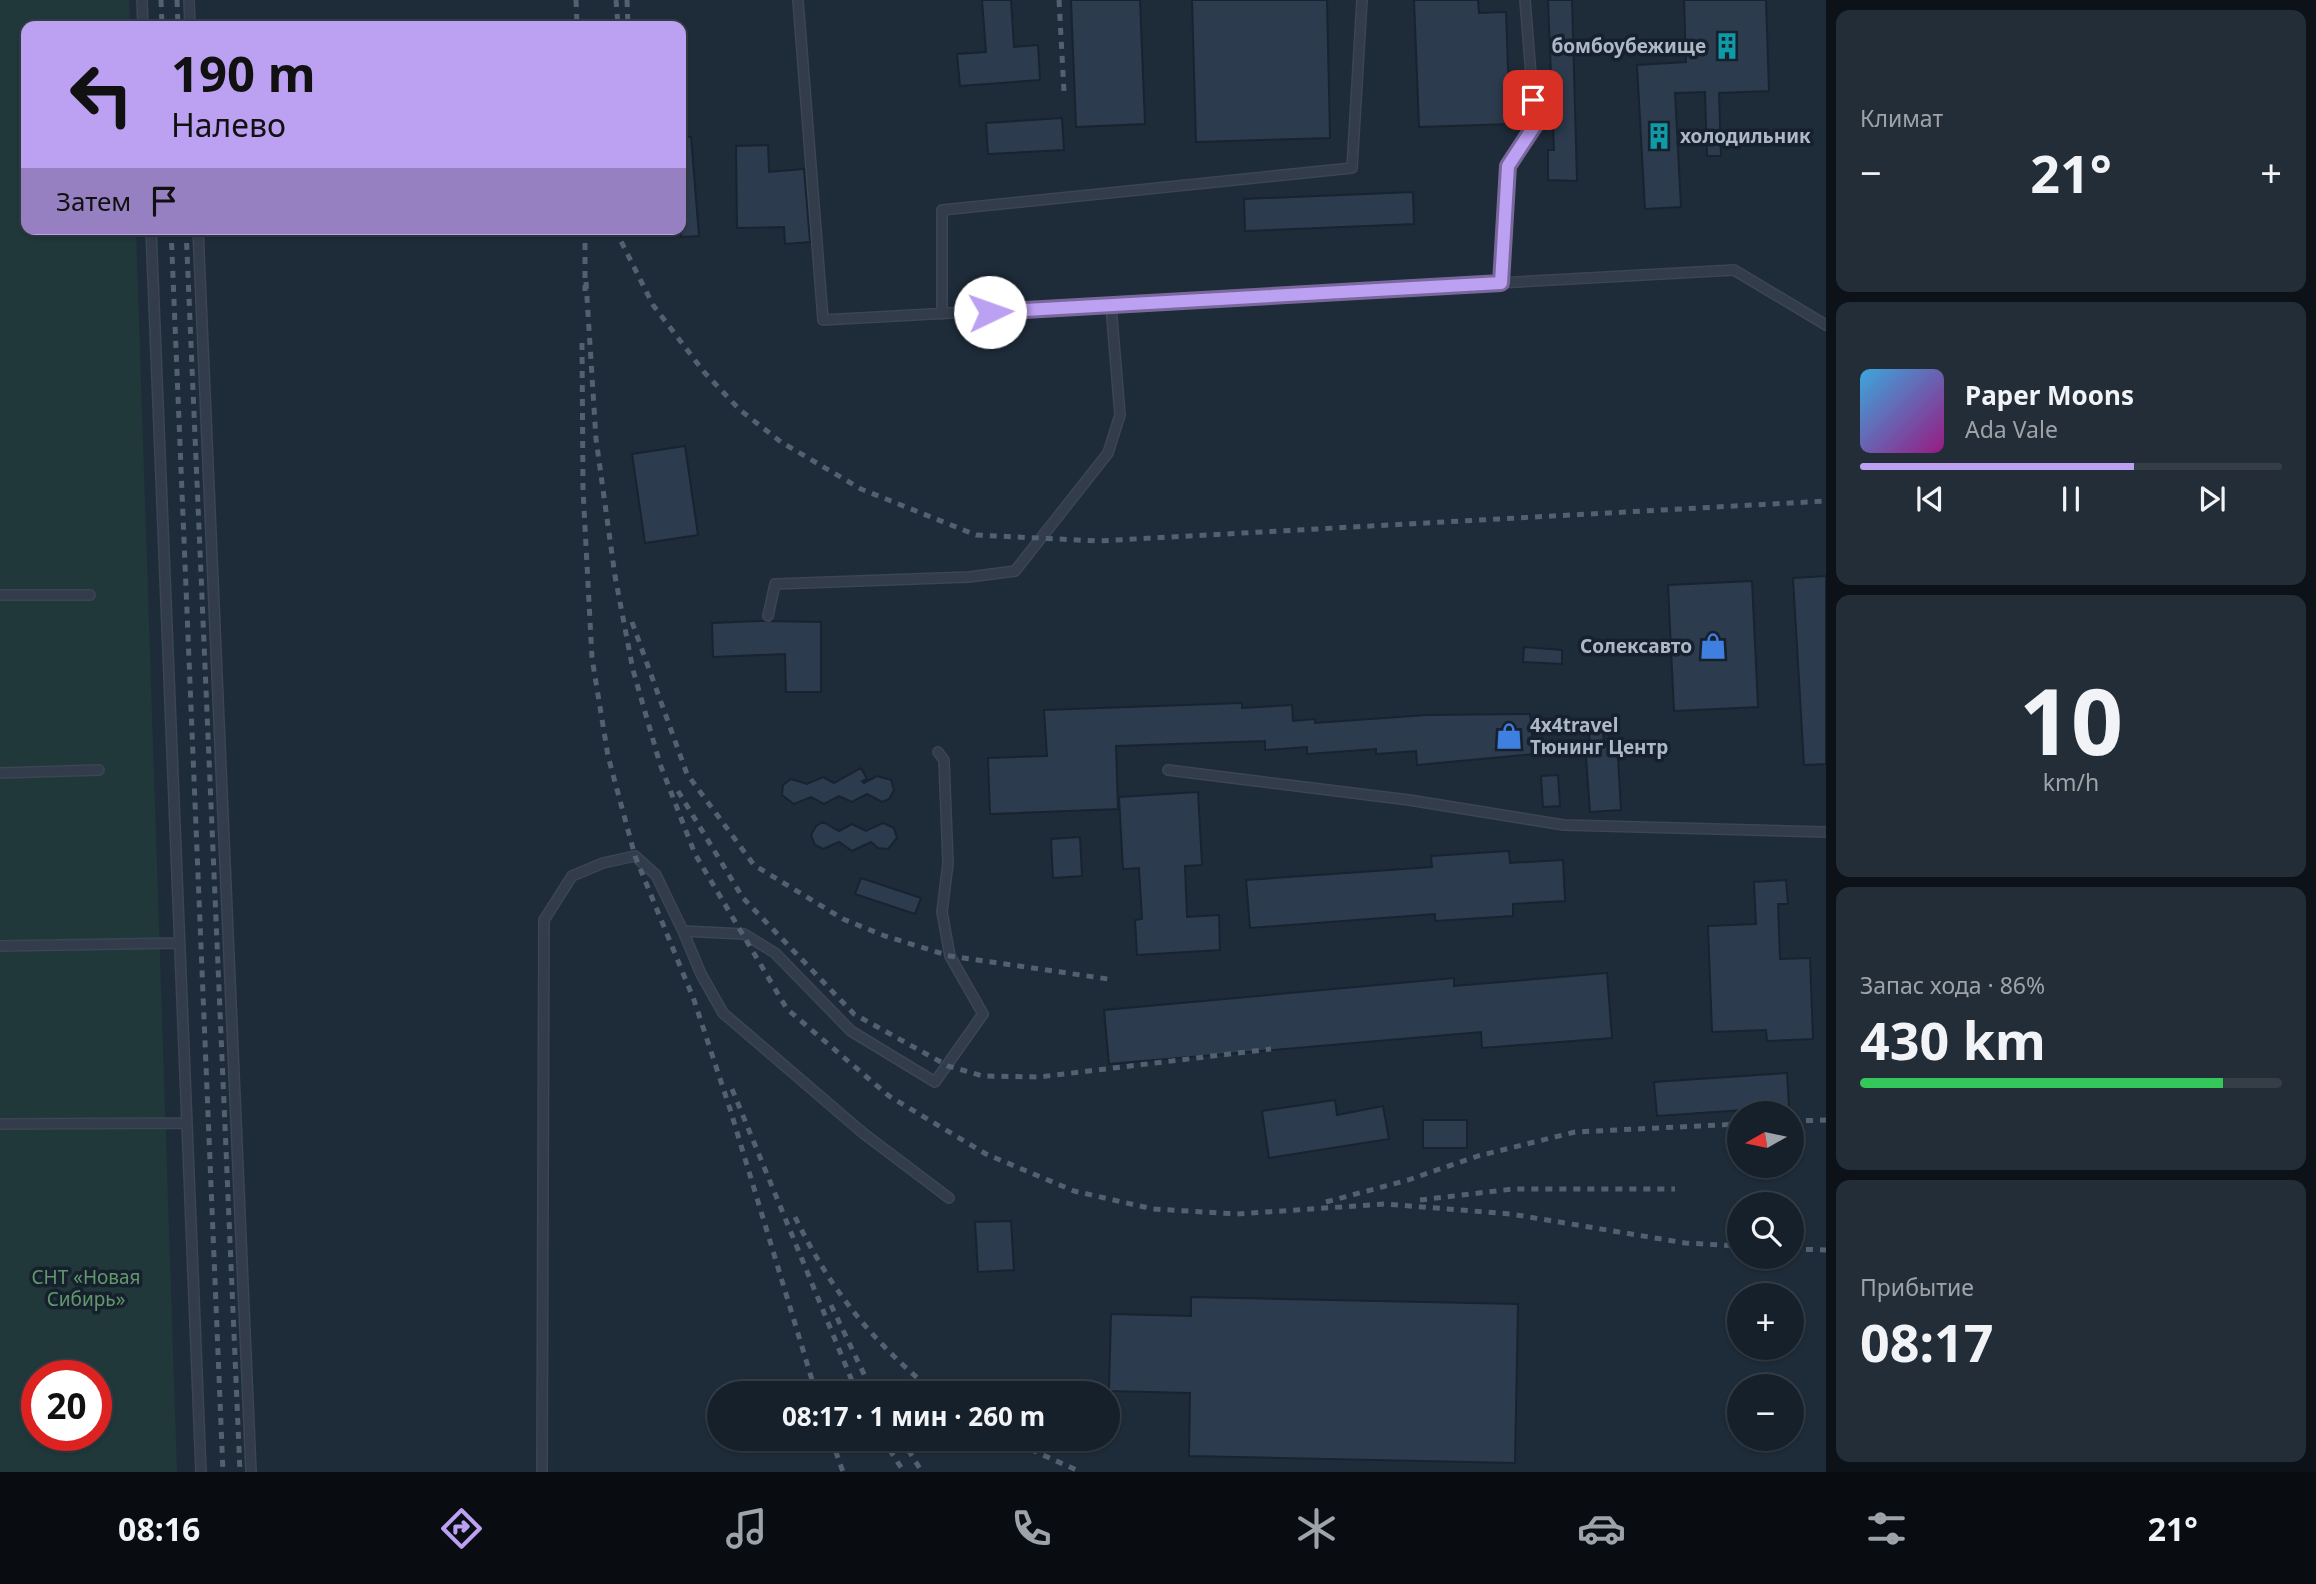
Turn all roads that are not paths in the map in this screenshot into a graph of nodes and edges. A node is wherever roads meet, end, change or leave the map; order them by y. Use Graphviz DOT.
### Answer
graph roads {
  1 [pos="142,0"];
  2 [pos="189,0"];
  3 [pos="798,0"];
  4 [pos="1362,0"];
  5 [pos="1525,0"];
  6 [pos="143,21"];
  7 [pos="190,21"];
  8 [pos="151,235"];
  9 [pos="198,235"];
  10 [pos="1501,283"];
  11 [pos="1111,306"];
  12 [pos="942,314"];
  13 [pos="1826,325"];
  14 [pos="0,595"];
  15 [pos="90,595"];
  16 [pos="768,616"];
  17 [pos="938,752"];
  18 [pos="99,770"];
  19 [pos="1167,770"];
  20 [pos="0,773"];
  21 [pos="1826,832"];
  22 [pos="683,931"];
  23 [pos="180,943"];
  24 [pos="0,946"];
  25 [pos="186,1123"];
  26 [pos="0,1124"];
  27 [pos="950,1198"];
  28 [pos="201,1472"];
  29 [pos="251,1472"];
  30 [pos="542,1472"];
  1 -- 6 [label="lane"];
  2 -- 7 [label="lane"];
  3 -- 12 [label="lane"];
  4 -- 12 [label="lane"];
  5 -- 10 [label="lane"];
  8 -- 23 [label="lane"];
  9 -- 29 [label="lane"];
  10 -- 11 [label="lane"];
  10 -- 13 [label="lane"];
  11 -- 12 [label="lane"];
  11 -- 16 [label="lane"];
  14 -- 15 [label="lane"];
  17 -- 22 [label="lane"];
  18 -- 20 [label="lane"];
  19 -- 21 [label="lane"];
  22 -- 27 [label="lane"];
  22 -- 30 [label="lane"];
  23 -- 24 [label="lane"];
  23 -- 25 [label="lane"];
  25 -- 26 [label="lane"];
  25 -- 28 [label="lane"];
}
